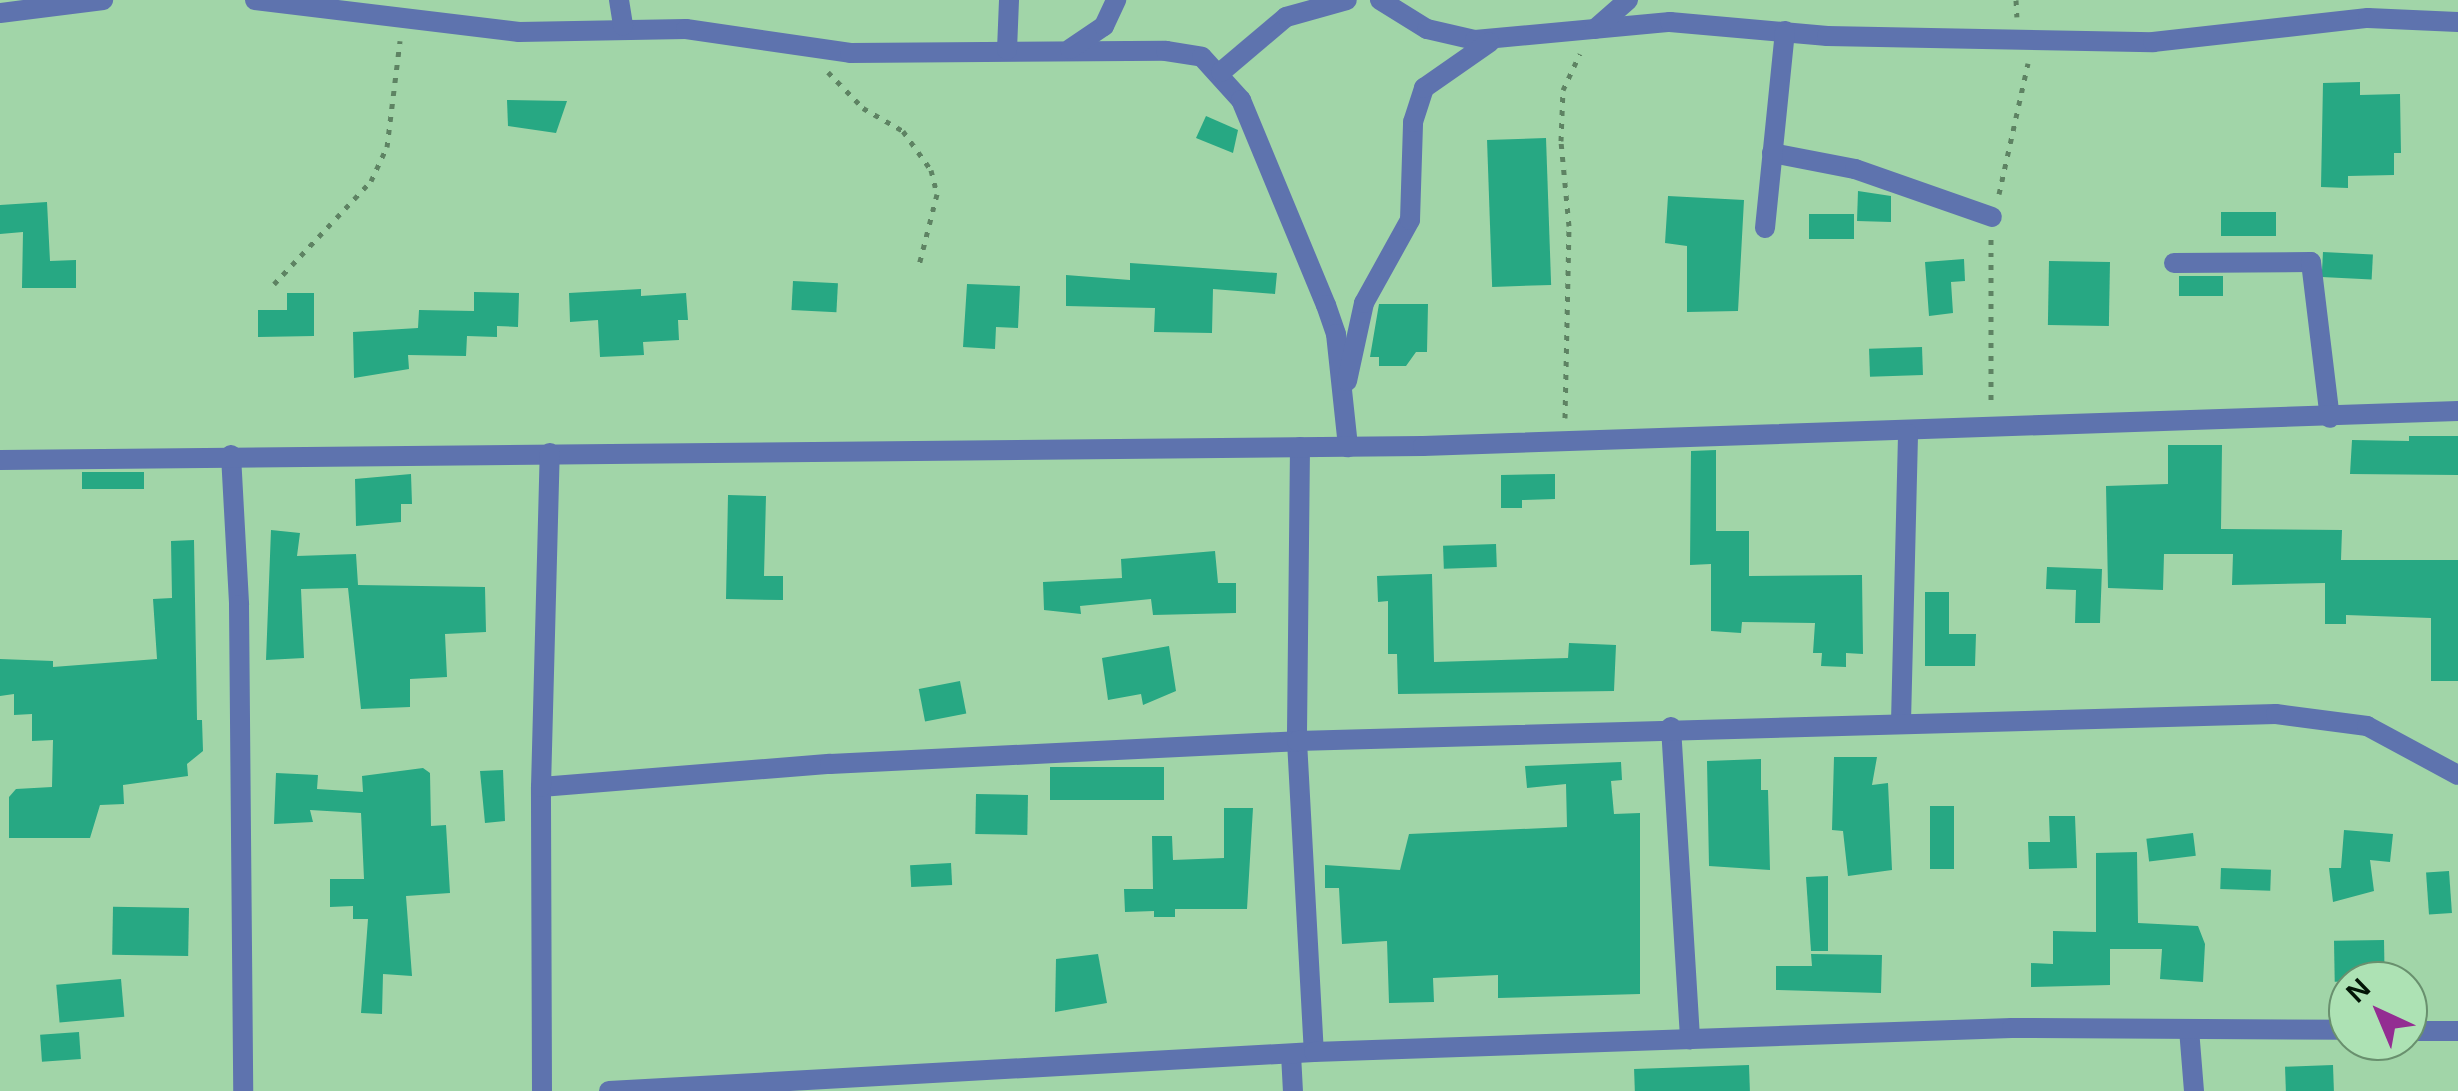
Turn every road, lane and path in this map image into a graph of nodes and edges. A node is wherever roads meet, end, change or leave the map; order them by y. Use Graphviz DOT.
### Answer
graph roads {
  1 [pos="103,0"];
  2 [pos="254,0"];
  3 [pos="619,0"];
  4 [pos="1009,0"];
  5 [pos="1116,0"];
  6 [pos="1346,0"];
  7 [pos="1380,0"];
  8 [pos="1628,0"];
  9 [pos="1662,0"];
  10 [pos="0,13"];
  11 [pos="401,18"];
  12 [pos="1670,22"];
  13 [pos="2458,22"];
  14 [pos="623,26"];
  15 [pos="1600,29"];
  16 [pos="1785,30"];
  17 [pos="1492,40"];
  18 [pos="806,48"];
  19 [pos="1007,50"];
  20 [pos="1068,50"];
  21 [pos="1221,72"];
  22 [pos="1772,153"];
  23 [pos="1992,218"];
  24 [pos="1764,228"];
  25 [pos="2174,263"];
  26 [pos="918,269"];
  27 [pos="274,284"];
  28 [pos="1343,398"];
  29 [pos="2458,411"];
  30 [pos="2330,418"];
  31 [pos="1908,434"];
  32 [pos="1566,443"];
  33 [pos="1300,447"];
  34 [pos="1348,447"];
  35 [pos="550,452"];
  36 [pos="230,455"];
  37 [pos="0,460"];
  38 [pos="1901,722"];
  39 [pos="1671,727"];
  40 [pos="1297,741"];
  41 [pos="2458,775"];
  42 [pos="541,787"];
  43 [pos="2190,1029"];
  44 [pos="2328,1030"];
  45 [pos="2428,1031"];
  46 [pos="2458,1031"];
  47 [pos="1690,1040"];
  48 [pos="1314,1052"];
  49 [pos="1291,1054"];
  50 [pos="242,1091"];
  51 [pos="542,1091"];
  52 [pos="609,1091"];
  53 [pos="1293,1091"];
  54 [pos="2194,1091"];
  1 -- 10 [label="street"];
  2 -- 11 [label="street"];
  3 -- 14 [label="street"];
  4 -- 19 [label="street"];
  5 -- 20 [label="street"];
  6 -- 21 [label="street"];
  7 -- 17 [label="street"];
  8 -- 15 [label="street"];
  9 -- 12 [label="street"];
  11 -- 14 [label="street"];
  11 -- 27 [label="path"];
  12 -- 15 [label="street"];
  12 -- 16 [label="street"];
  13 -- 16 [label="street"];
  14 -- 18 [label="street"];
  15 -- 17 [label="street"];
  15 -- 32 [label="path"];
  16 -- 22 [label="street"];
  17 -- 28 [label="street"];
  18 -- 19 [label="street"];
  18 -- 26 [label="path"];
  19 -- 20 [label="street"];
  20 -- 21 [label="street"];
  21 -- 28 [label="street"];
  22 -- 23 [label="street"];
  22 -- 24 [label="street"];
  25 -- 30 [label="street"];
  28 -- 34 [label="street"];
  29 -- 30 [label="street"];
  30 -- 31 [label="street"];
  31 -- 32 [label="street"];
  31 -- 38 [label="street"];
  32 -- 34 [label="street"];
  33 -- 34 [label="street"];
  33 -- 35 [label="street"];
  33 -- 40 [label="street"];
  35 -- 36 [label="street"];
  35 -- 42 [label="street"];
  36 -- 37 [label="street"];
  36 -- 50 [label="street"];
  38 -- 39 [label="street"];
  38 -- 41 [label="street"];
  39 -- 40 [label="street"];
  39 -- 47 [label="street"];
  40 -- 42 [label="street"];
  40 -- 48 [label="street"];
  42 -- 51 [label="street"];
  43 -- 44 [label="street"];
  43 -- 47 [label="street"];
  43 -- 54 [label="street"];
  45 -- 46 [label="street"];
  47 -- 48 [label="street"];
  48 -- 49 [label="street"];
  49 -- 52 [label="street"];
  49 -- 53 [label="street"];
}
